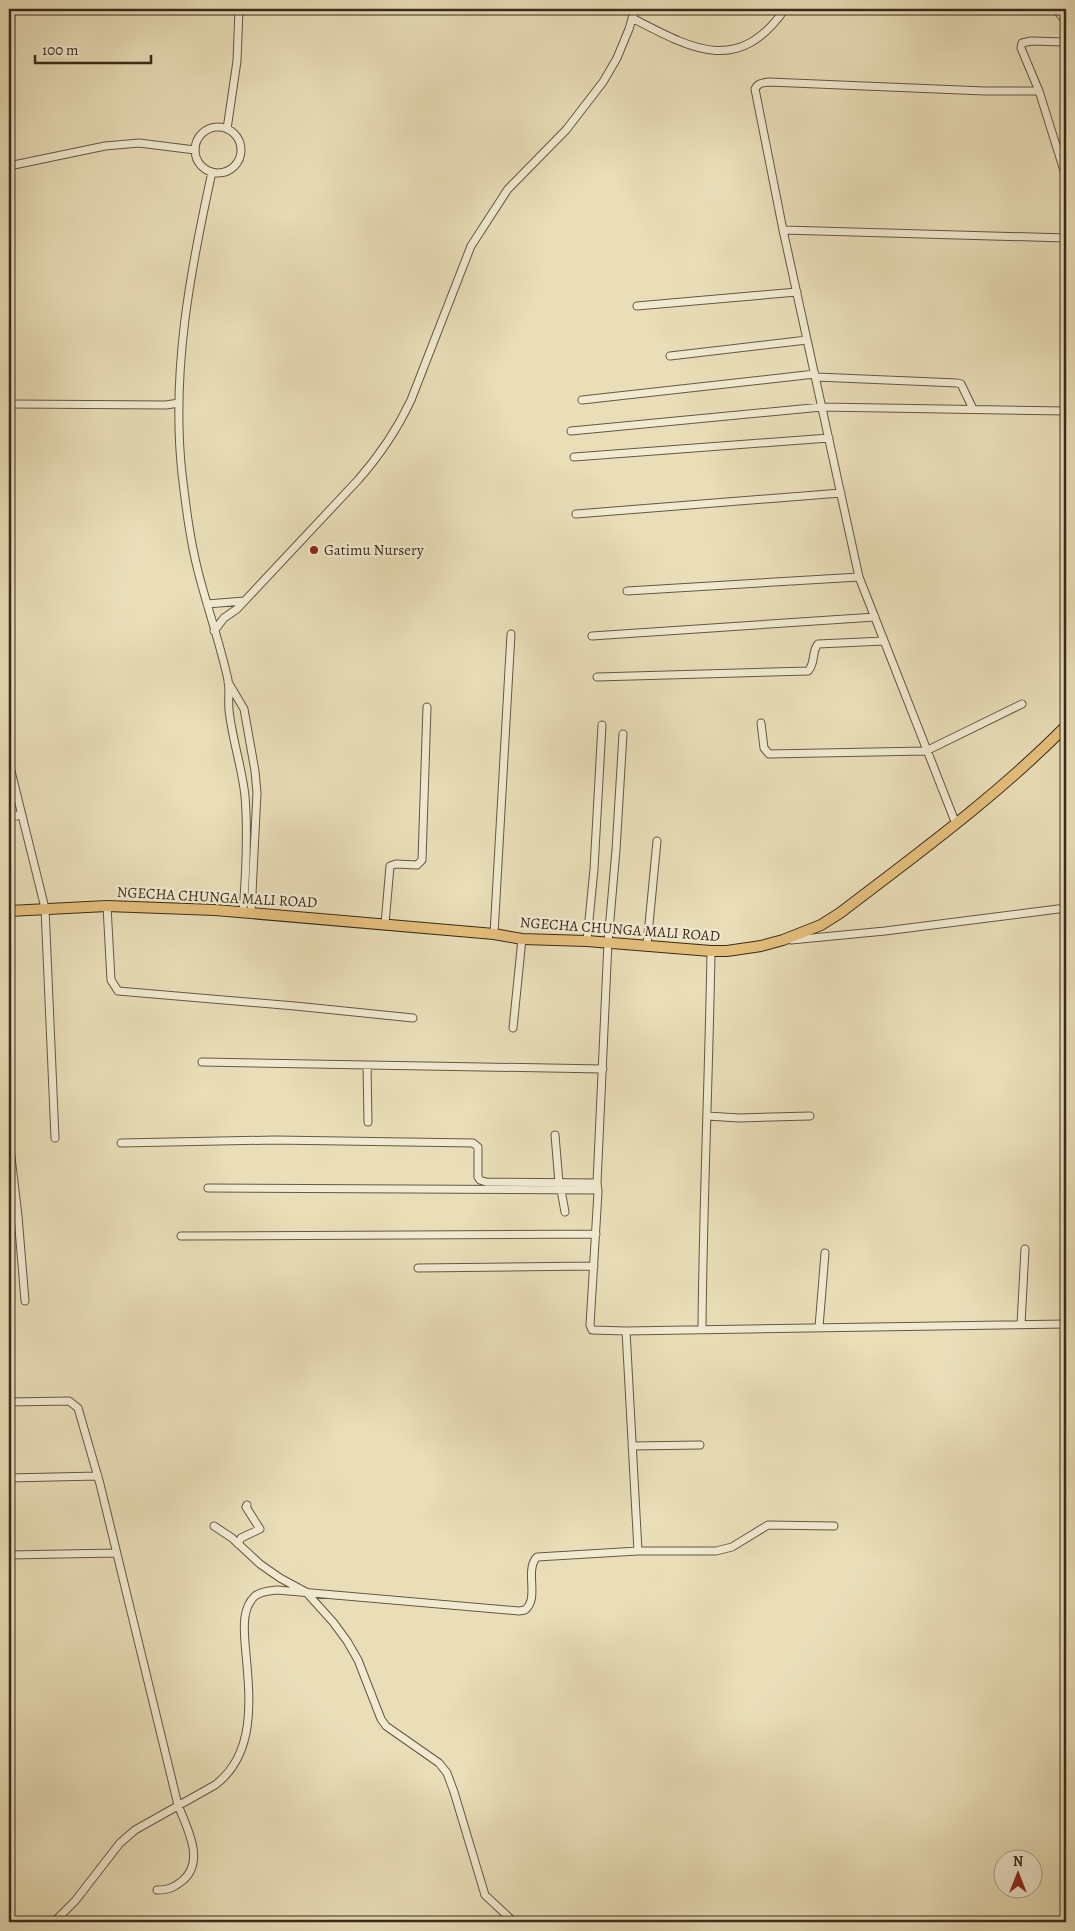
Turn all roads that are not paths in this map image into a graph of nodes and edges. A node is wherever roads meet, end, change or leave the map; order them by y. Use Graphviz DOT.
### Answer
graph roads {
  1 [pos="239,9"];
  2 [pos="634,9"];
  3 [pos="785,9"];
  4 [pos="1056,9"];
  5 [pos="632,18"];
  6 [pos="1066,22"];
  7 [pos="1066,42"];
  8 [pos="1039,91"];
  9 [pos="227,129"];
  10 [pos="195,150"];
  11 [pos="9,166"];
  12 [pos="212,172"];
  13 [pos="1066,177"];
  14 [pos="783,230"];
  15 [pos="1066,238"];
  16 [pos="797,292"];
  17 [pos="636,306"];
  18 [pos="807,340"];
  19 [pos="670,356"];
  20 [pos="816,375"];
  21 [pos="582,400"];
  22 [pos="179,403"];
  23 [pos="9,404"];
  24 [pos="822,407"];
  25 [pos="973,409"];
  26 [pos="1066,411"];
  27 [pos="571,431"];
  28 [pos="829,438"];
  29 [pos="574,457"];
  30 [pos="840,493"];
  31 [pos="576,514"];
  32 [pos="859,577"];
  33 [pos="627,591"];
  34 [pos="244,601"];
  35 [pos="207,604"];
  36 [pos="875,617"];
  37 [pos="214,631"];
  38 [pos="511,634"];
  39 [pos="592,636"];
  40 [pos="884,641"];
  41 [pos="597,677"];
  42 [pos="228,682"];
  43 [pos="1022,704"];
  44 [pos="427,707"];
  45 [pos="761,722"];
  46 [pos="602,725"];
  47 [pos="1066,726"];
  48 [pos="623,734"];
  49 [pos="926,751"];
  50 [pos="9,764"];
  51 [pos="20,815"];
  52 [pos="9,818"];
  53 [pos="956,824"];
  54 [pos="657,841"];
  55 [pos="107,906"];
  56 [pos="44,908"];
  57 [pos="1066,908"];
  58 [pos="9,911"];
  59 [pos="247,913"];
  60 [pos="385,924"];
  61 [pos="494,934"];
  62 [pos="522,940"];
  63 [pos="783,940"];
  64 [pos="587,941"];
  65 [pos="608,942"];
  66 [pos="647,945"];
  67 [pos="711,951"];
  68 [pos="413,1018"];
  69 [pos="513,1028"];
  70 [pos="202,1062"];
  71 [pos="367,1065"];
  72 [pos="603,1069"];
  73 [pos="707,1116"];
  74 [pos="810,1116"];
  75 [pos="368,1122"];
  76 [pos="555,1135"];
  77 [pos="55,1138"];
  78 [pos="9,1140"];
  79 [pos="122,1143"];
  80 [pos="598,1186"];
  81 [pos="560,1187"];
  82 [pos="208,1188"];
  83 [pos="565,1212"];
  84 [pos="596,1234"];
  85 [pos="181,1236"];
  86 [pos="1025,1250"];
  87 [pos="825,1253"];
  88 [pos="594,1266"];
  89 [pos="418,1268"];
  90 [pos="25,1301"];
  91 [pos="1021,1324"];
  92 [pos="1066,1324"];
  93 [pos="818,1327"];
  94 [pos="702,1329"];
  95 [pos="626,1331"];
  96 [pos="9,1402"];
  97 [pos="700,1445"];
  98 [pos="632,1446"];
  99 [pos="98,1476"];
  100 [pos="9,1478"];
  101 [pos="248,1505"];
  102 [pos="214,1526"];
  103 [pos="834,1526"];
  104 [pos="238,1544"];
  105 [pos="638,1552"];
  106 [pos="116,1553"];
  107 [pos="9,1555"];
  108 [pos="306,1592"];
  109 [pos="178,1805"];
  110 [pos="157,1890"];
  111 [pos="54,1922"];
  112 [pos="514,1922"];
  1 -- 9 [label="street"];
  2 -- 5 [label="street"];
  3 -- 5 [label="street"];
  4 -- 6 [label="street"];
  5 -- 34 [label="street"];
  7 -- 8 [label="street"];
  8 -- 13 [label="street"];
  8 -- 14 [label="street"];
  9 -- 10 [label="street"];
  9 -- 12 [label="street"];
  10 -- 11 [label="street"];
  10 -- 12 [label="street"];
  12 -- 22 [label="street"];
  14 -- 15 [label="street"];
  14 -- 16 [label="street"];
  16 -- 17 [label="street"];
  16 -- 18 [label="street"];
  18 -- 19 [label="street"];
  18 -- 20 [label="street"];
  20 -- 21 [label="street"];
  20 -- 24 [label="street"];
  20 -- 25 [label="street"];
  22 -- 23 [label="street"];
  22 -- 35 [label="street"];
  24 -- 25 [label="street"];
  24 -- 27 [label="street"];
  24 -- 28 [label="street"];
  25 -- 26 [label="street"];
  28 -- 29 [label="street"];
  28 -- 30 [label="street"];
  30 -- 31 [label="street"];
  30 -- 32 [label="street"];
  32 -- 33 [label="street"];
  32 -- 36 [label="street"];
  34 -- 35 [label="street"];
  34 -- 37 [label="street"];
  35 -- 37 [label="street"];
  36 -- 39 [label="street"];
  36 -- 40 [label="street"];
  37 -- 42 [label="street"];
  38 -- 61 [label="street"];
  40 -- 41 [label="street"];
  40 -- 49 [label="street"];
  42 -- 59 [label="street"];
  42 -- 59 [label="street"];
  43 -- 49 [label="street"];
  44 -- 60 [label="street"];
  45 -- 49 [label="street"];
  46 -- 64 [label="street"];
  47 -- 53 [label="main road, NGECHA CHUNGA MALI ROAD"];
  48 -- 65 [label="street"];
  49 -- 53 [label="street"];
  50 -- 51 [label="street"];
  51 -- 52 [label="street"];
  51 -- 56 [label="street"];
  53 -- 63 [label="main road, NGECHA CHUNGA MALI ROAD"];
  54 -- 66 [label="street"];
  55 -- 56 [label="main road, NGECHA CHUNGA MALI ROAD"];
  55 -- 59 [label="main road, NGECHA CHUNGA MALI ROAD"];
  55 -- 68 [label="street"];
  56 -- 58 [label="main road, NGECHA CHUNGA MALI ROAD"];
  56 -- 77 [label="street"];
  57 -- 63 [label="street"];
  59 -- 60 [label="main road, NGECHA CHUNGA MALI ROAD"];
  60 -- 61 [label="main road, NGECHA CHUNGA MALI ROAD"];
  61 -- 62 [label="main road, NGECHA CHUNGA MALI ROAD"];
  62 -- 64 [label="main road, NGECHA CHUNGA MALI ROAD"];
  62 -- 69 [label="street"];
  63 -- 67 [label="main road, NGECHA CHUNGA MALI ROAD"];
  64 -- 65 [label="main road, NGECHA CHUNGA MALI ROAD"];
  65 -- 66 [label="main road, NGECHA CHUNGA MALI ROAD"];
  65 -- 72 [label="street"];
  66 -- 67 [label="main road, NGECHA CHUNGA MALI ROAD"];
  67 -- 73 [label="street"];
  70 -- 71 [label="street"];
  71 -- 72 [label="street"];
  71 -- 75 [label="street"];
  72 -- 80 [label="street"];
  73 -- 74 [label="street"];
  73 -- 94 [label="street"];
  76 -- 81 [label="street"];
  78 -- 90 [label="street"];
  79 -- 81 [label="street"];
  80 -- 81 [label="street"];
  80 -- 84 [label="street"];
  81 -- 82 [label="street"];
  81 -- 83 [label="street"];
  84 -- 85 [label="street"];
  84 -- 88 [label="street"];
  86 -- 91 [label="street"];
  87 -- 93 [label="street"];
  88 -- 89 [label="street"];
  88 -- 95 [label="street"];
  91 -- 92 [label="street"];
  91 -- 93 [label="street"];
  93 -- 94 [label="street"];
  94 -- 95 [label="street"];
  95 -- 98 [label="street"];
  96 -- 99 [label="street"];
  97 -- 98 [label="street"];
  98 -- 105 [label="street"];
  99 -- 100 [label="street"];
  99 -- 106 [label="street"];
  101 -- 104 [label="street"];
  102 -- 104 [label="street"];
  103 -- 105 [label="street"];
  104 -- 108 [label="street"];
  105 -- 108 [label="street"];
  106 -- 107 [label="street"];
  106 -- 109 [label="street"];
  108 -- 109 [label="street"];
  108 -- 112 [label="street"];
  109 -- 110 [label="street"];
  109 -- 111 [label="street"];
}
